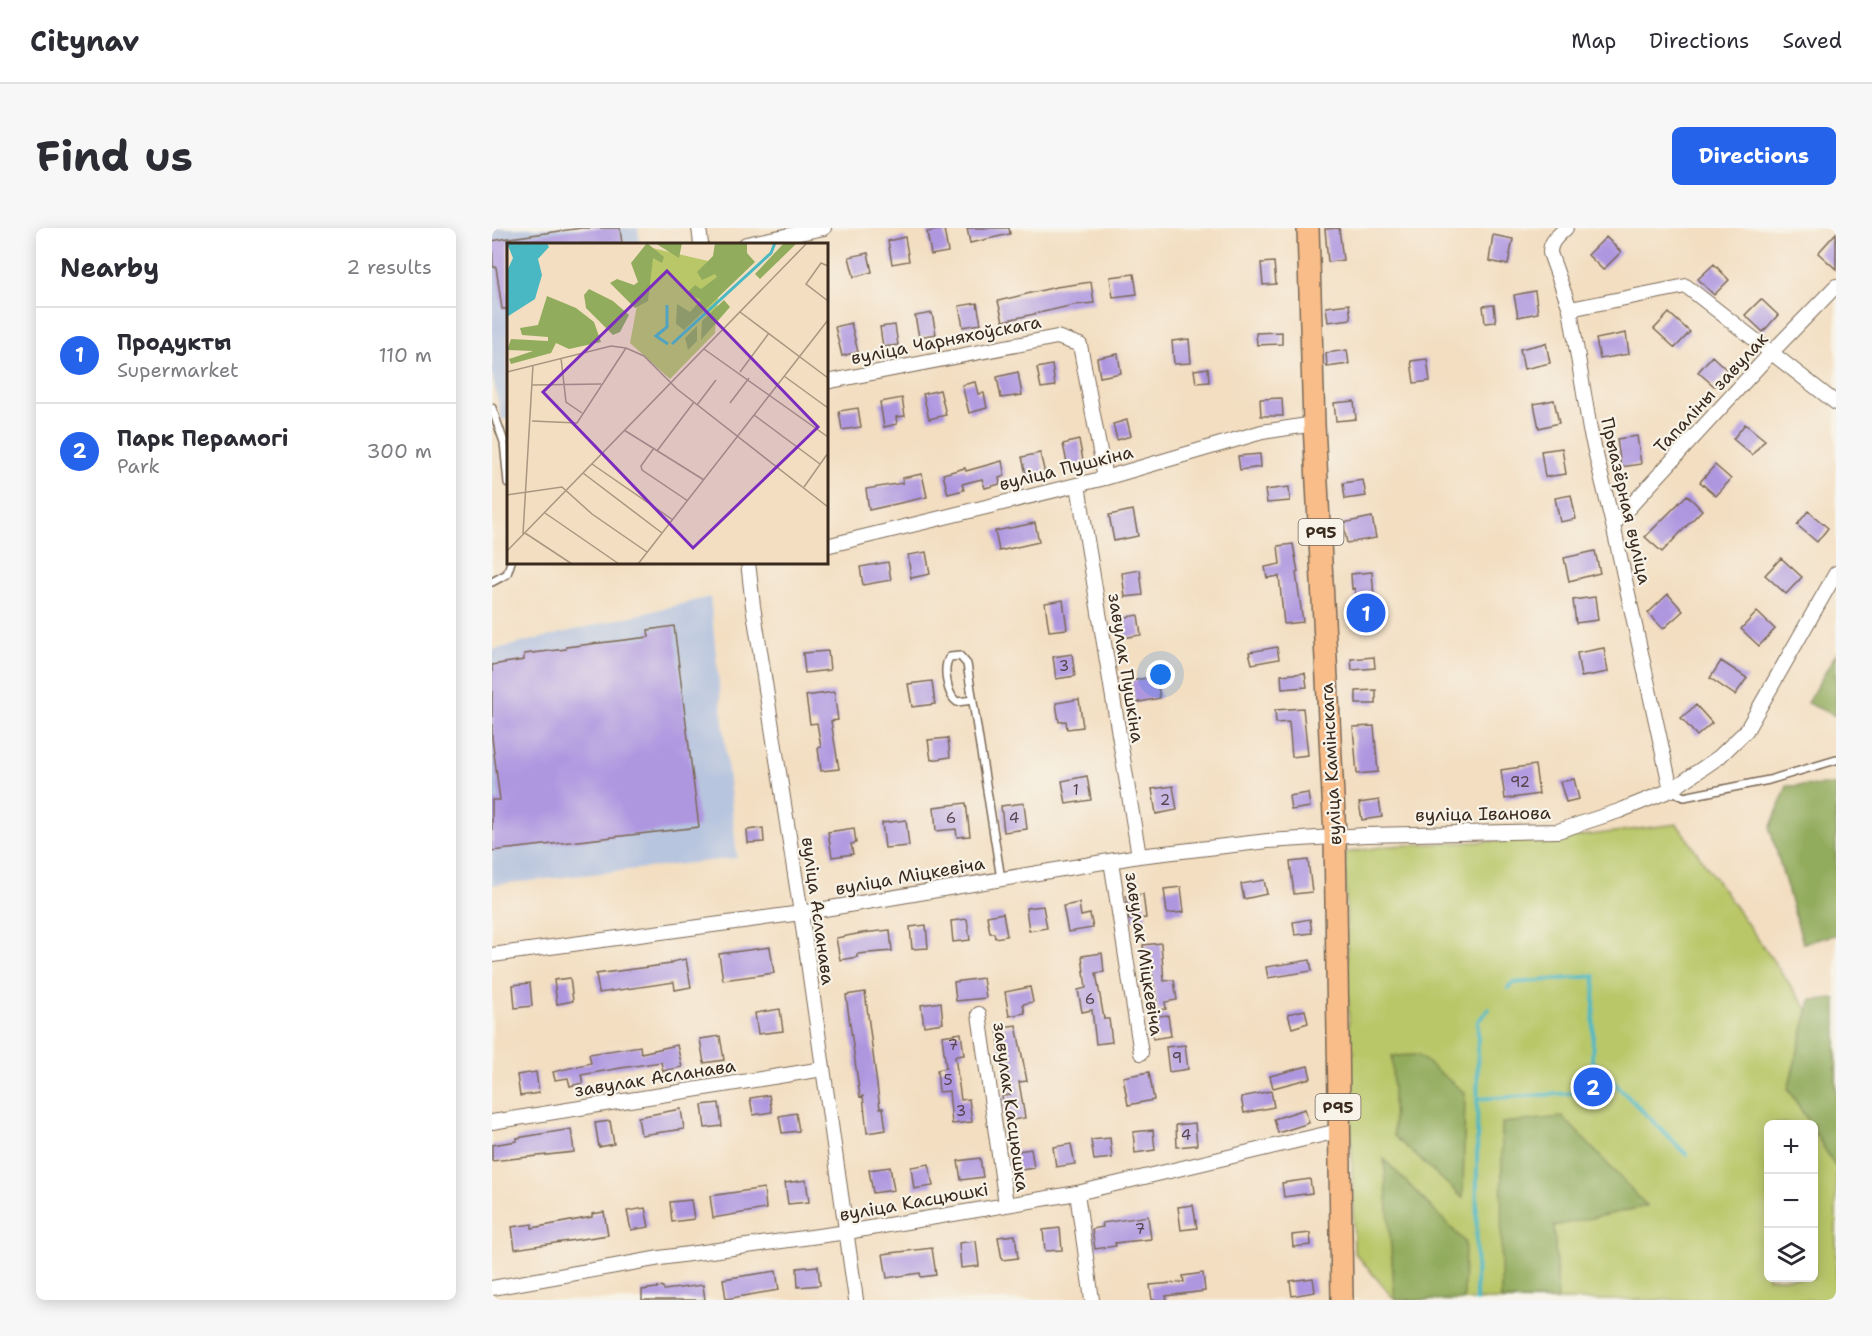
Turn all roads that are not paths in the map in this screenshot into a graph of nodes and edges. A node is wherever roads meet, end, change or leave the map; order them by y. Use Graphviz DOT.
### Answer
graph roads {
  1 [pos="699,228"];
  2 [pos="824,228"];
  3 [pos="1308,228"];
  4 [pos="1566,228"];
  5 [pos="701,243"];
  6 [pos="751,243"];
  7 [pos="1836,286"];
  8 [pos="1570,309"];
  9 [pos="1771,353"];
  10 [pos="828,382"];
  11 [pos="1836,403"];
  12 [pos="492,408"];
  13 [pos="1314,424"];
  14 [pos="507,473"];
  15 [pos="1105,478"];
  16 [pos="1078,485"];
  17 [pos="1613,525"];
  18 [pos="828,546"];
  19 [pos="510,564"];
  20 [pos="752,564"];
  21 [pos="1836,573"];
  22 [pos="492,582"];
  23 [pos="973,700"];
  24 [pos="1836,760"];
  25 [pos="1671,790"];
  26 [pos="1335,836"];
  27 [pos="1139,856"];
  28 [pos="1111,861"];
  29 [pos="1001,879"];
  30 [pos="801,913"];
  31 [pos="492,955"];
  32 [pos="979,1014"];
  33 [pos="1141,1053"];
  34 [pos="823,1069"];
  35 [pos="492,1122"];
  36 [pos="1338,1131"];
  37 [pos="1077,1193"];
  38 [pos="1006,1204"];
  39 [pos="847,1232"];
  40 [pos="492,1288"];
  41 [pos="856,1300"];
  42 [pos="1092,1300"];
  43 [pos="1341,1300"];
  1 -- 5 [label="street"];
  2 -- 6 [label="street"];
  3 -- 13 [label="main road, вуліца Камінскага / Р95"];
  4 -- 8 [label="street, Прыазёрная вуліца"];
  7 -- 9 [label="street, Тапаліны завулак"];
  8 -- 9 [label="street"];
  8 -- 17 [label="street, Прыазёрная вуліца"];
  9 -- 11 [label="street"];
  9 -- 17 [label="street, Тапаліны завулак"];
  10 -- 15 [label="street, вуліца Чарняхоўскага"];
  12 -- 14 [label="lane"];
  13 -- 15 [label="street, вуліца Пушкіна"];
  13 -- 26 [label="main road, вуліца Камінскага / Р95"];
  15 -- 16 [label="street, вуліца Пушкіна"];
  16 -- 18 [label="street, вуліца Пушкіна"];
  16 -- 27 [label="street, завулак Пушкіна"];
  17 -- 25 [label="street, Прыазёрная вуліца"];
  19 -- 22 [label="lane"];
  20 -- 30 [label="street, вуліца Асланава"];
  21 -- 25 [label="street, вуліца Іванова"];
  23 -- 23 [label="lane"];
  23 -- 29 [label="lane"];
  24 -- 25 [label="lane"];
  25 -- 26 [label="street, вуліца Іванова"];
  26 -- 27 [label="street, вуліца Міцкевіча"];
  26 -- 36 [label="main road, вуліца Камінскага / Р95"];
  27 -- 28 [label="street, вуліца Міцкевіча"];
  28 -- 29 [label="street, вуліца Міцкевіча"];
  28 -- 33 [label="street, завулак Міцкевіча"];
  29 -- 30 [label="street, вуліца Міцкевіча"];
  30 -- 31 [label="street, вуліца Міцкевіча"];
  30 -- 34 [label="street, вуліца Асланава"];
  32 -- 38 [label="street, завулак Касцюшка"];
  34 -- 35 [label="street, завулак Асланава"];
  34 -- 39 [label="street, вуліца Асланава"];
  36 -- 37 [label="street, вуліца Касцюшкі"];
  36 -- 43 [label="main road, вуліца Камінскага / Р95"];
  37 -- 38 [label="street, вуліца Касцюшкі"];
  37 -- 42 [label="street"];
  38 -- 39 [label="street, вуліца Касцюшкі"];
  39 -- 40 [label="street, вуліца Касцюшкі"];
  39 -- 41 [label="street, вуліца Асланава"];
}
